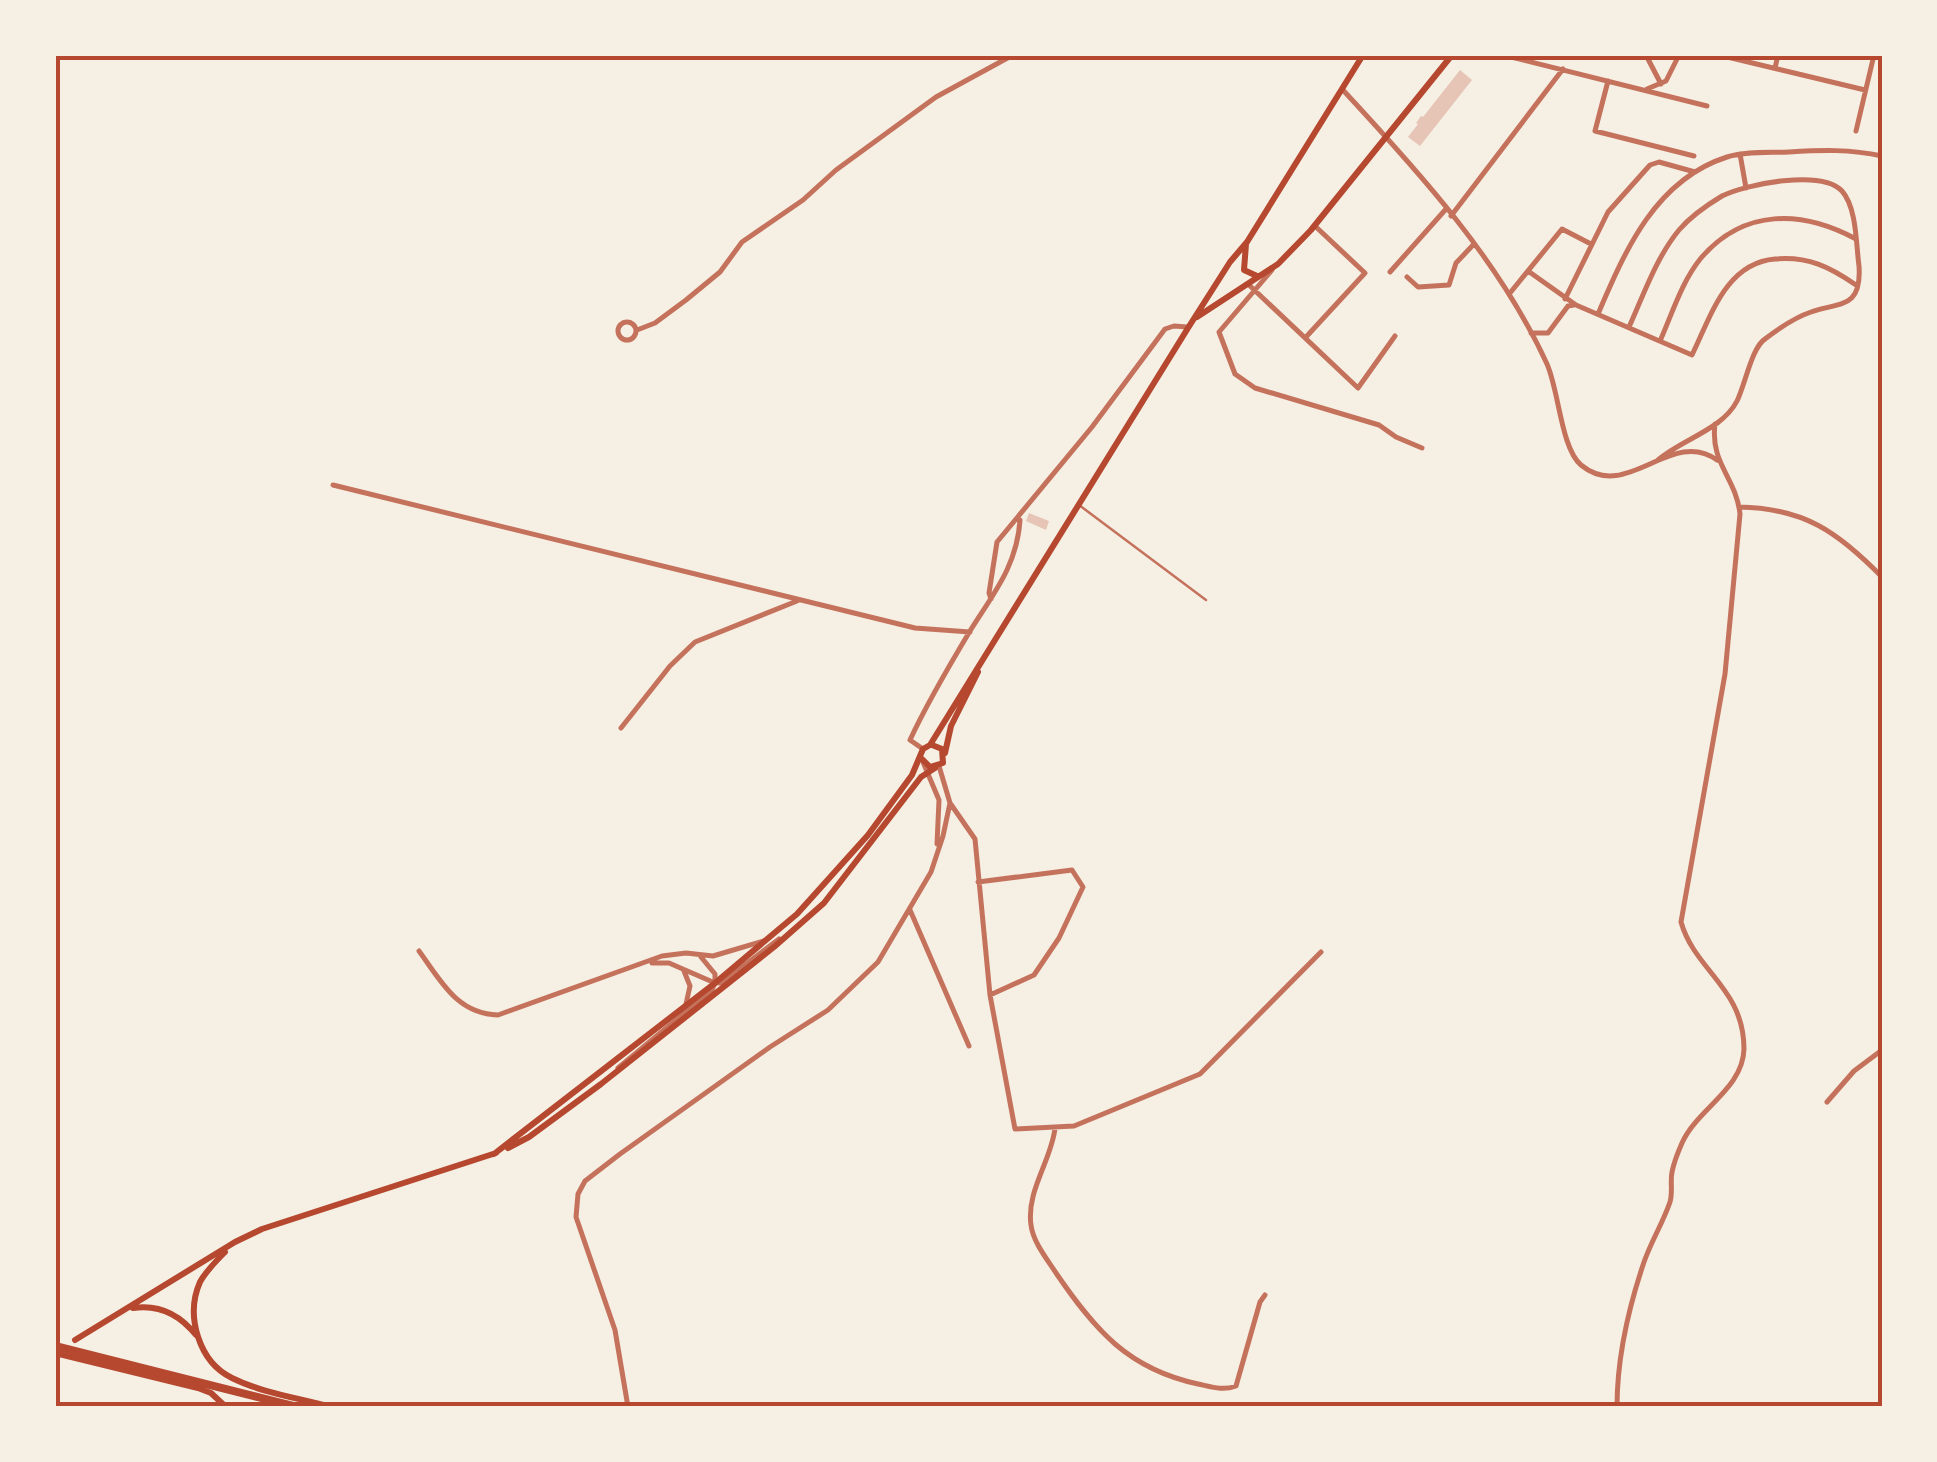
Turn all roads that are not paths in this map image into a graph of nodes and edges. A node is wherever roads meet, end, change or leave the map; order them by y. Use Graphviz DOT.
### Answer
graph roads {
  1 [pos="1014,55"];
  2 [pos="1362,55"];
  3 [pos="1452,55"];
  4 [pos="1503,55"];
  5 [pos="1650,55"];
  6 [pos="1678,55"];
  7 [pos="1719,55"];
  8 [pos="1778,55"];
  9 [pos="1874,55"];
  10 [pos="1775,68"];
  11 [pos="1563,69"];
  12 [pos="1608,81"];
  13 [pos="1661,84"];
  14 [pos="1639,89"];
  15 [pos="1342,90"];
  16 [pos="1865,90"];
  17 [pos="1707,106"];
  18 [pos="1856,131"];
  19 [pos="1387,138"];
  20 [pos="1740,154"];
  21 [pos="1694,156"];
  22 [pos="1882,156"];
  23 [pos="1697,172"];
  24 [pos="1746,188"];
  25 [pos="1446,209"];
  26 [pos="1451,216"];
  27 [pos="1314,226"];
  28 [pos="1856,240"];
  29 [pos="1247,242"];
  30 [pos="1474,244"];
  31 [pos="1591,244"];
  32 [pos="1278,264"];
  33 [pos="1528,271"];
  34 [pos="1390,272"];
  35 [pos="1258,276"];
  36 [pos="1407,277"];
  37 [pos="1248,284"];
  38 [pos="1856,285"];
  39 [pos="1255,290"];
  40 [pos="1510,293"];
  41 [pos="1565,299"];
  42 [pos="1576,305"];
  43 [pos="1598,314"];
  44 [pos="1190,324"];
  45 [pos="1629,327"];
  46 [pos="636,330"];
  47 [pos="1531,332"];
  48 [pos="1395,336"];
  49 [pos="1306,337"];
  50 [pos="1660,341"];
  51 [pos="1715,424"];
  52 [pos="1422,448"];
  53 [pos="1658,460"];
  54 [pos="1719,462"];
  55 [pos="333,484"];
  56 [pos="1078,505"];
  57 [pos="1739,507"];
  58 [pos="1020,518"];
  59 [pos="1882,582"];
  60 [pos="991,599"];
  61 [pos="800,600"];
  62 [pos="1206,600"];
  63 [pos="970,632"];
  64 [pos="982,662"];
  65 [pos="621,728"];
  66 [pos="925,753"];
  67 [pos="944,753"];
  68 [pos="933,769"];
  69 [pos="950,802"];
  70 [pos="936,857"];
  71 [pos="978,882"];
  72 [pos="910,910"];
  73 [pos="790,933"];
  74 [pos="767,940"];
  75 [pos="419,950"];
  76 [pos="1322,952"];
  77 [pos="698,955"];
  78 [pos="641,964"];
  79 [pos="683,969"];
  80 [pos="715,983"];
  81 [pos="990,995"];
  82 [pos="686,1006"];
  83 [pos="968,1046"];
  84 [pos="1882,1050"];
  85 [pos="609,1078"];
  86 [pos="1827,1102"];
  87 [pos="1055,1128"];
  88 [pos="494,1154"];
  89 [pos="235,1242"];
  90 [pos="1266,1295"];
  91 [pos="127,1309"];
  92 [pos="197,1336"];
  93 [pos="76,1340"];
  94 [pos="55,1350"];
  95 [pos="226,1407"];
  96 [pos="298,1407"];
  97 [pos="332,1407"];
  98 [pos="628,1407"];
  99 [pos="1617,1407"];
  1 -- 46 [label="street"];
  2 -- 15 [label="main road"];
  3 -- 19 [label="main road"];
  4 -- 11 [label="street"];
  5 -- 13 [label="street"];
  6 -- 13 [label="street"];
  7 -- 10 [label="street"];
  8 -- 10 [label="street"];
  9 -- 16 [label="street"];
  10 -- 16 [label="street"];
  11 -- 12 [label="street"];
  11 -- 26 [label="street"];
  12 -- 14 [label="street"];
  12 -- 21 [label="street"];
  13 -- 14 [label="street"];
  14 -- 17 [label="street"];
  15 -- 19 [label="street"];
  15 -- 29 [label="main road"];
  16 -- 18 [label="street"];
  19 -- 25 [label="street"];
  19 -- 27 [label="main road"];
  20 -- 22 [label="street"];
  20 -- 23 [label="street"];
  20 -- 24 [label="street"];
  23 -- 31 [label="street"];
  23 -- 43 [label="street"];
  24 -- 28 [label="street"];
  24 -- 45 [label="street"];
  25 -- 26 [label="street"];
  25 -- 34 [label="street"];
  26 -- 30 [label="street"];
  27 -- 32 [label="main road"];
  27 -- 49 [label="street"];
  28 -- 38 [label="street"];
  28 -- 50 [label="street"];
  29 -- 35 [label="main road"];
  29 -- 44 [label="main road"];
  30 -- 36 [label="street"];
  30 -- 40 [label="street"];
  31 -- 33 [label="street"];
  31 -- 41 [label="street"];
  32 -- 35 [label="main road"];
  32 -- 39 [label="street"];
  33 -- 40 [label="street"];
  33 -- 41 [label="street"];
  35 -- 37 [label="main road"];
  37 -- 39 [label="street"];
  37 -- 44 [label="main road"];
  38 -- 50 [label="street"];
  38 -- 51 [label="street"];
  39 -- 49 [label="street"];
  39 -- 52 [label="street"];
  40 -- 47 [label="street"];
  41 -- 42 [label="street"];
  42 -- 43 [label="street"];
  42 -- 47 [label="street"];
  43 -- 45 [label="street"];
  44 -- 56 [label="main road"];
  44 -- 58 [label="street"];
  45 -- 50 [label="street"];
  47 -- 53 [label="street"];
  48 -- 49 [label="street"];
  51 -- 53 [label="street"];
  51 -- 54 [label="street"];
  53 -- 54 [label="street"];
  54 -- 57 [label="street"];
  55 -- 61 [label="street"];
  56 -- 62 [label="lane"];
  56 -- 64 [label="main road"];
  57 -- 59 [label="street"];
  57 -- 99 [label="street"];
  58 -- 60 [label="street"];
  58 -- 60 [label="street"];
  60 -- 63 [label="street"];
  61 -- 63 [label="street"];
  61 -- 65 [label="street"];
  63 -- 66 [label="street"];
  64 -- 66 [label="main road"];
  64 -- 67 [label="main road"];
  66 -- 67 [label="main road"];
  66 -- 68 [label="main road"];
  66 -- 74 [label="main road"];
  67 -- 68 [label="main road"];
  68 -- 69 [label="street"];
  68 -- 70 [label="street"];
  68 -- 73 [label="main road"];
  69 -- 70 [label="street"];
  69 -- 71 [label="street"];
  70 -- 72 [label="street"];
  71 -- 81 [label="street"];
  71 -- 81 [label="street"];
  72 -- 83 [label="street"];
  72 -- 98 [label="street"];
  73 -- 80 [label="street"];
  73 -- 85 [label="main road"];
  74 -- 77 [label="street"];
  74 -- 80 [label="main road"];
  75 -- 78 [label="street"];
  76 -- 87 [label="street"];
  77 -- 78 [label="street"];
  77 -- 80 [label="street"];
  78 -- 79 [label="street"];
  79 -- 80 [label="street"];
  79 -- 82 [label="street"];
  80 -- 82 [label="main road"];
  80 -- 85 [label="street"];
  81 -- 87 [label="street"];
  82 -- 88 [label="main road"];
  84 -- 86 [label="street"];
  85 -- 88 [label="main road"];
  87 -- 90 [label="street"];
  88 -- 89 [label="main road"];
  89 -- 91 [label="main road"];
  89 -- 92 [label="main road"];
  91 -- 92 [label="main road"];
  91 -- 93 [label="main road"];
  92 -- 97 [label="main road"];
  94 -- 95 [label="main road"];
  94 -- 96 [label="main road"];
}
